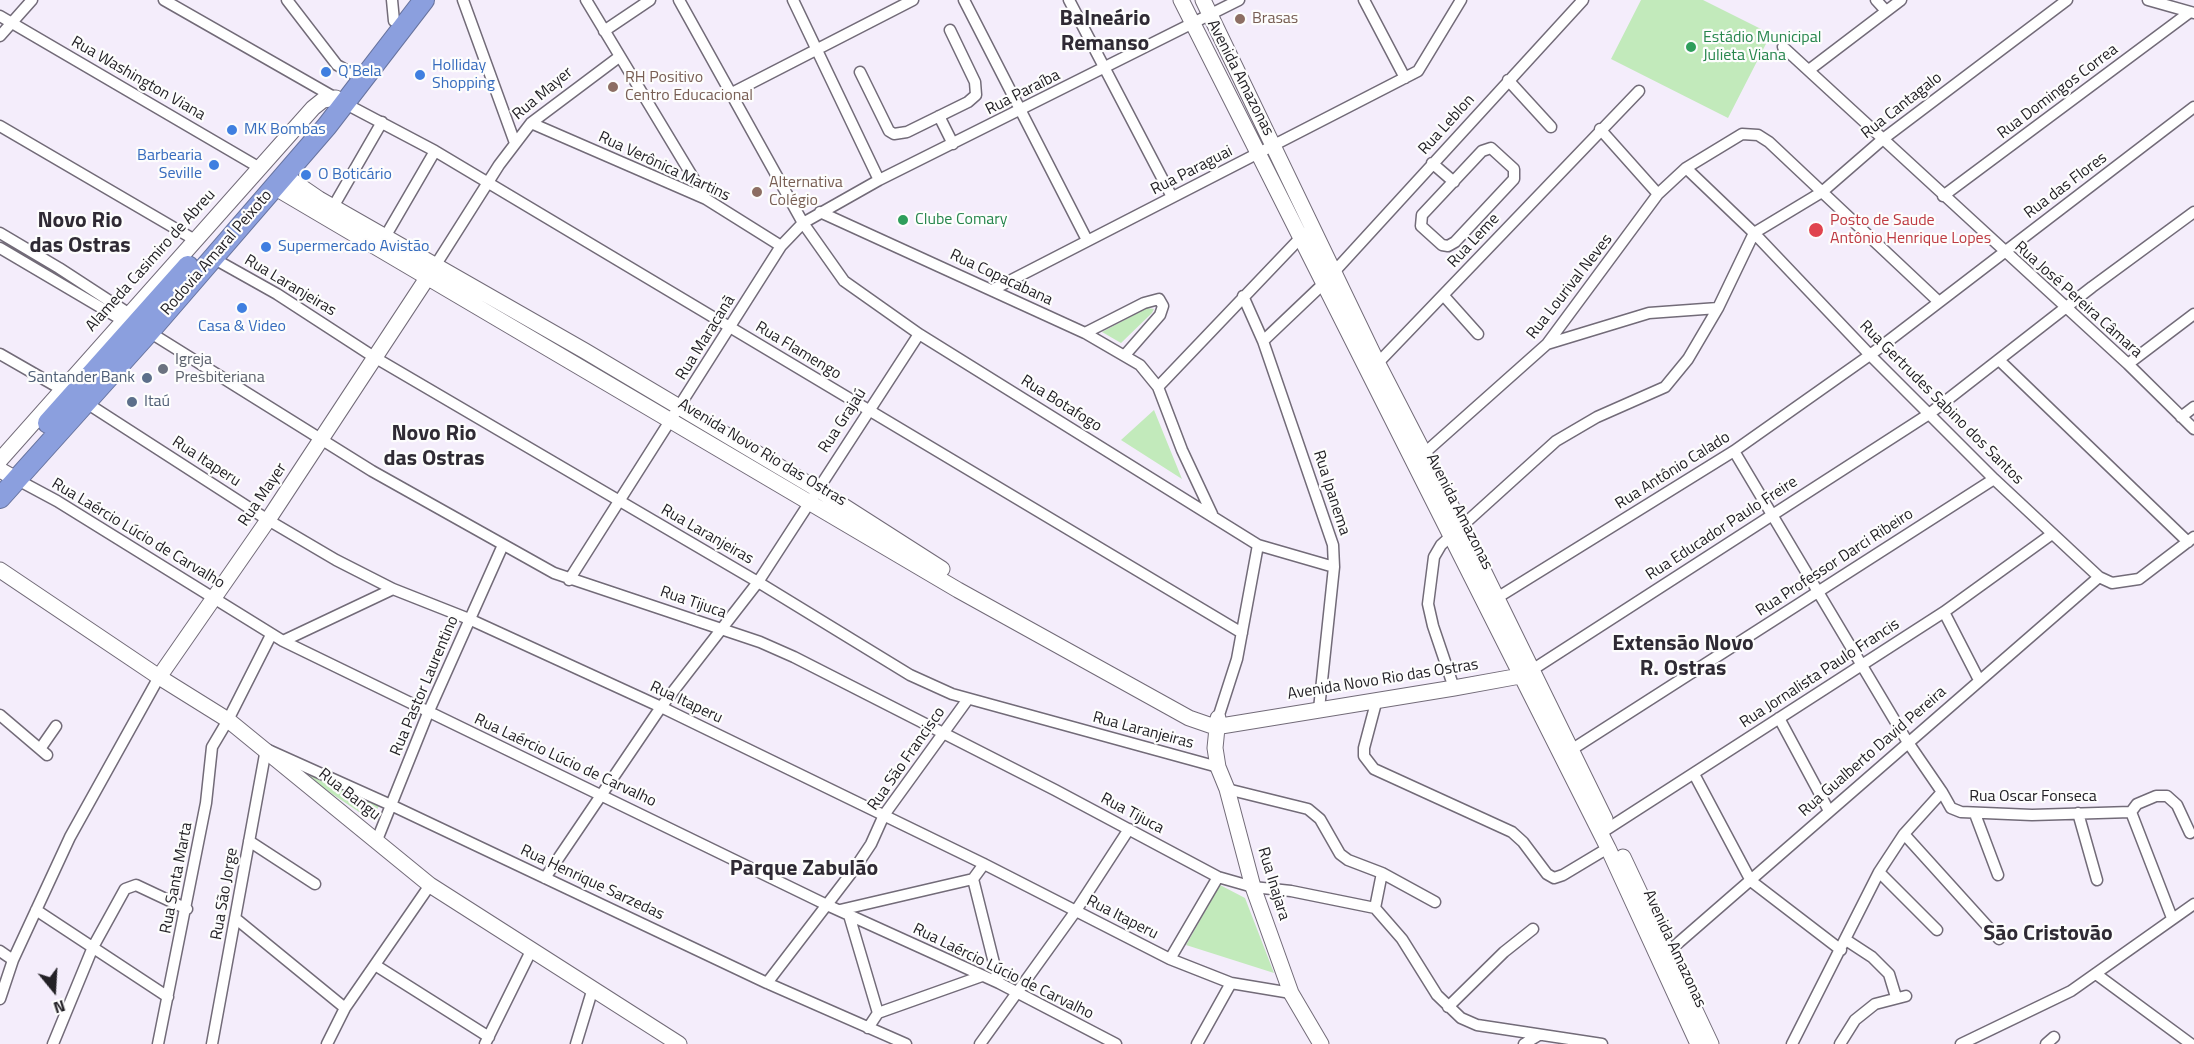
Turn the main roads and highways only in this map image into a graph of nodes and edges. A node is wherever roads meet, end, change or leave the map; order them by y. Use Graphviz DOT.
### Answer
graph roads {
  1 [pos="409,0"];
  2 [pos="424,0"];
  3 [pos="358,77"];
  4 [pos="341,101"];
  5 [pos="134,322"];
  6 [pos="4,472"];
  7 [pos="0,498"];
  1 -- 3 [label="highway, Rodovia Amaral Peixoto"];
  2 -- 3 [label="highway, Rodovia Amaral Peixoto"];
  3 -- 4 [label="highway, Rodovia Amaral Peixoto"];
  4 -- 5 [label="highway, Rodovia Amaral Peixoto"];
  4 -- 5 [label="highway, Rodovia Amaral Peixoto"];
  5 -- 6 [label="highway, Rodovia Amaral Peixoto"];
  5 -- 6 [label="highway, Rodovia Amaral Peixoto"];
  6 -- 7 [label="highway, Rodovia Amaral Peixoto"];
}
